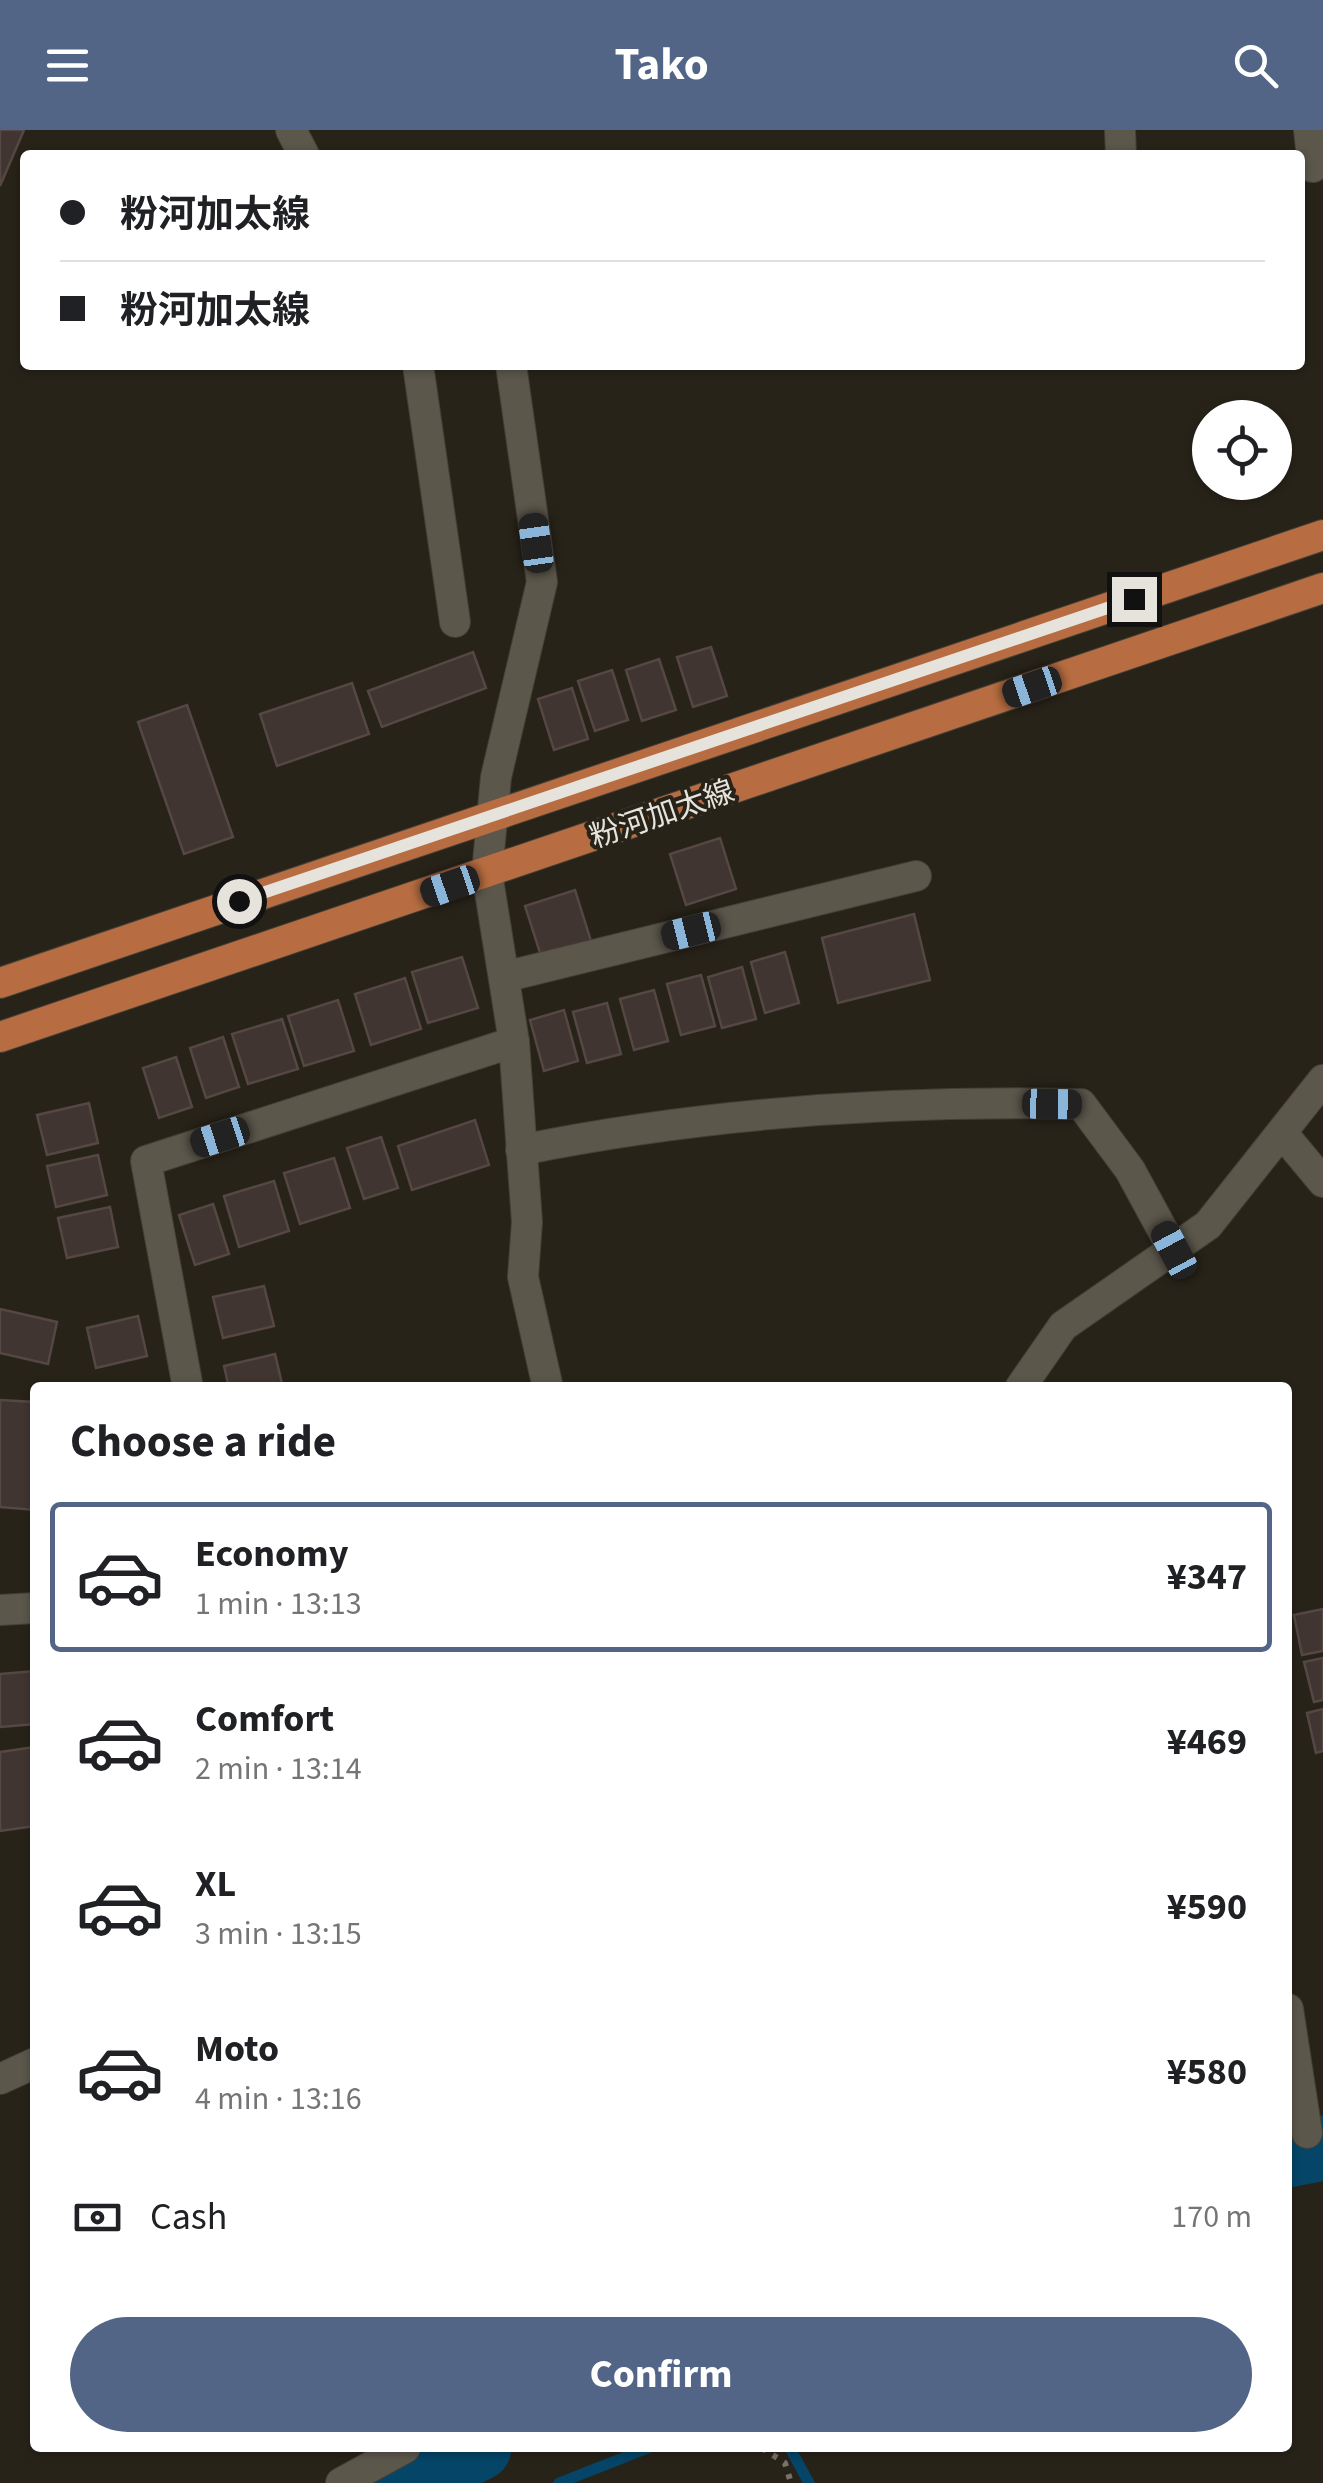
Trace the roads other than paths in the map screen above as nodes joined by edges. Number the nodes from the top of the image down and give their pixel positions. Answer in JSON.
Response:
{"nodes":[{"id":1,"x":1309,"y":130,"type":"edge"},
{"id":2,"x":1313,"y":167,"type":"dead end"},
{"id":3,"x":419,"y":370,"type":"edge"},
{"id":4,"x":512,"y":370,"type":"edge"},
{"id":5,"x":1323,"y":535,"type":"edge"},
{"id":6,"x":1323,"y":588,"type":"edge"},
{"id":7,"x":456,"y":622,"type":"dead end"},
{"id":8,"x":490,"y":815,"type":"junction"},
{"id":9,"x":487,"y":874,"type":"junction"},
{"id":10,"x":916,"y":876,"type":"dead end"},
{"id":11,"x":504,"y":977,"type":"junction"},
{"id":12,"x":0,"y":982,"type":"edge"},
{"id":13,"x":0,"y":1038,"type":"edge"},
{"id":14,"x":514,"y":1042,"type":"junction"},
{"id":15,"x":1323,"y":1080,"type":"edge"},
{"id":16,"x":1282,"y":1134,"type":"junction"},
{"id":17,"x":522,"y":1150,"type":"junction"},
{"id":18,"x":1323,"y":1182,"type":"edge"},
{"id":19,"x":1174,"y":1250,"type":"junction"},
{"id":20,"x":187,"y":1382,"type":"edge"},
{"id":21,"x":547,"y":1382,"type":"edge"},
{"id":22,"x":1024,"y":1382,"type":"edge"},
{"id":23,"x":30,"y":1608,"type":"edge"},
{"id":24,"x":0,"y":1610,"type":"edge"},
{"id":25,"x":1292,"y":2037,"type":"edge"},
{"id":26,"x":30,"y":2064,"type":"edge"},
{"id":27,"x":0,"y":2079,"type":"edge"},
{"id":28,"x":1306,"y":2133,"type":"edge"},
{"id":29,"x":398,"y":2452,"type":"edge"},
{"id":30,"x":340,"y":2483,"type":"edge"}],
"edges":[{"from":1,"to":2,"type":"street"},
{"from":3,"to":7,"type":"street"},
{"from":4,"to":8,"type":"street"},
{"from":5,"to":8,"type":"main road","name":"粉河加太線"},
{"from":6,"to":9,"type":"main road","name":"粉河加太線"},
{"from":8,"to":9,"type":"street"},
{"from":8,"to":12,"type":"main road","name":"粉河加太線"},
{"from":9,"to":11,"type":"street"},
{"from":9,"to":13,"type":"main road","name":"粉河加太線"},
{"from":10,"to":11,"type":"street"},
{"from":11,"to":14,"type":"street"},
{"from":14,"to":17,"type":"street"},
{"from":14,"to":20,"type":"street"},
{"from":15,"to":16,"type":"street"},
{"from":16,"to":18,"type":"street"},
{"from":16,"to":19,"type":"street"},
{"from":17,"to":19,"type":"street"},
{"from":17,"to":21,"type":"street"},
{"from":19,"to":22,"type":"street"},
{"from":23,"to":24,"type":"street"},
{"from":25,"to":28,"type":"street"},
{"from":26,"to":27,"type":"street"},
{"from":29,"to":30,"type":"street"}]}
